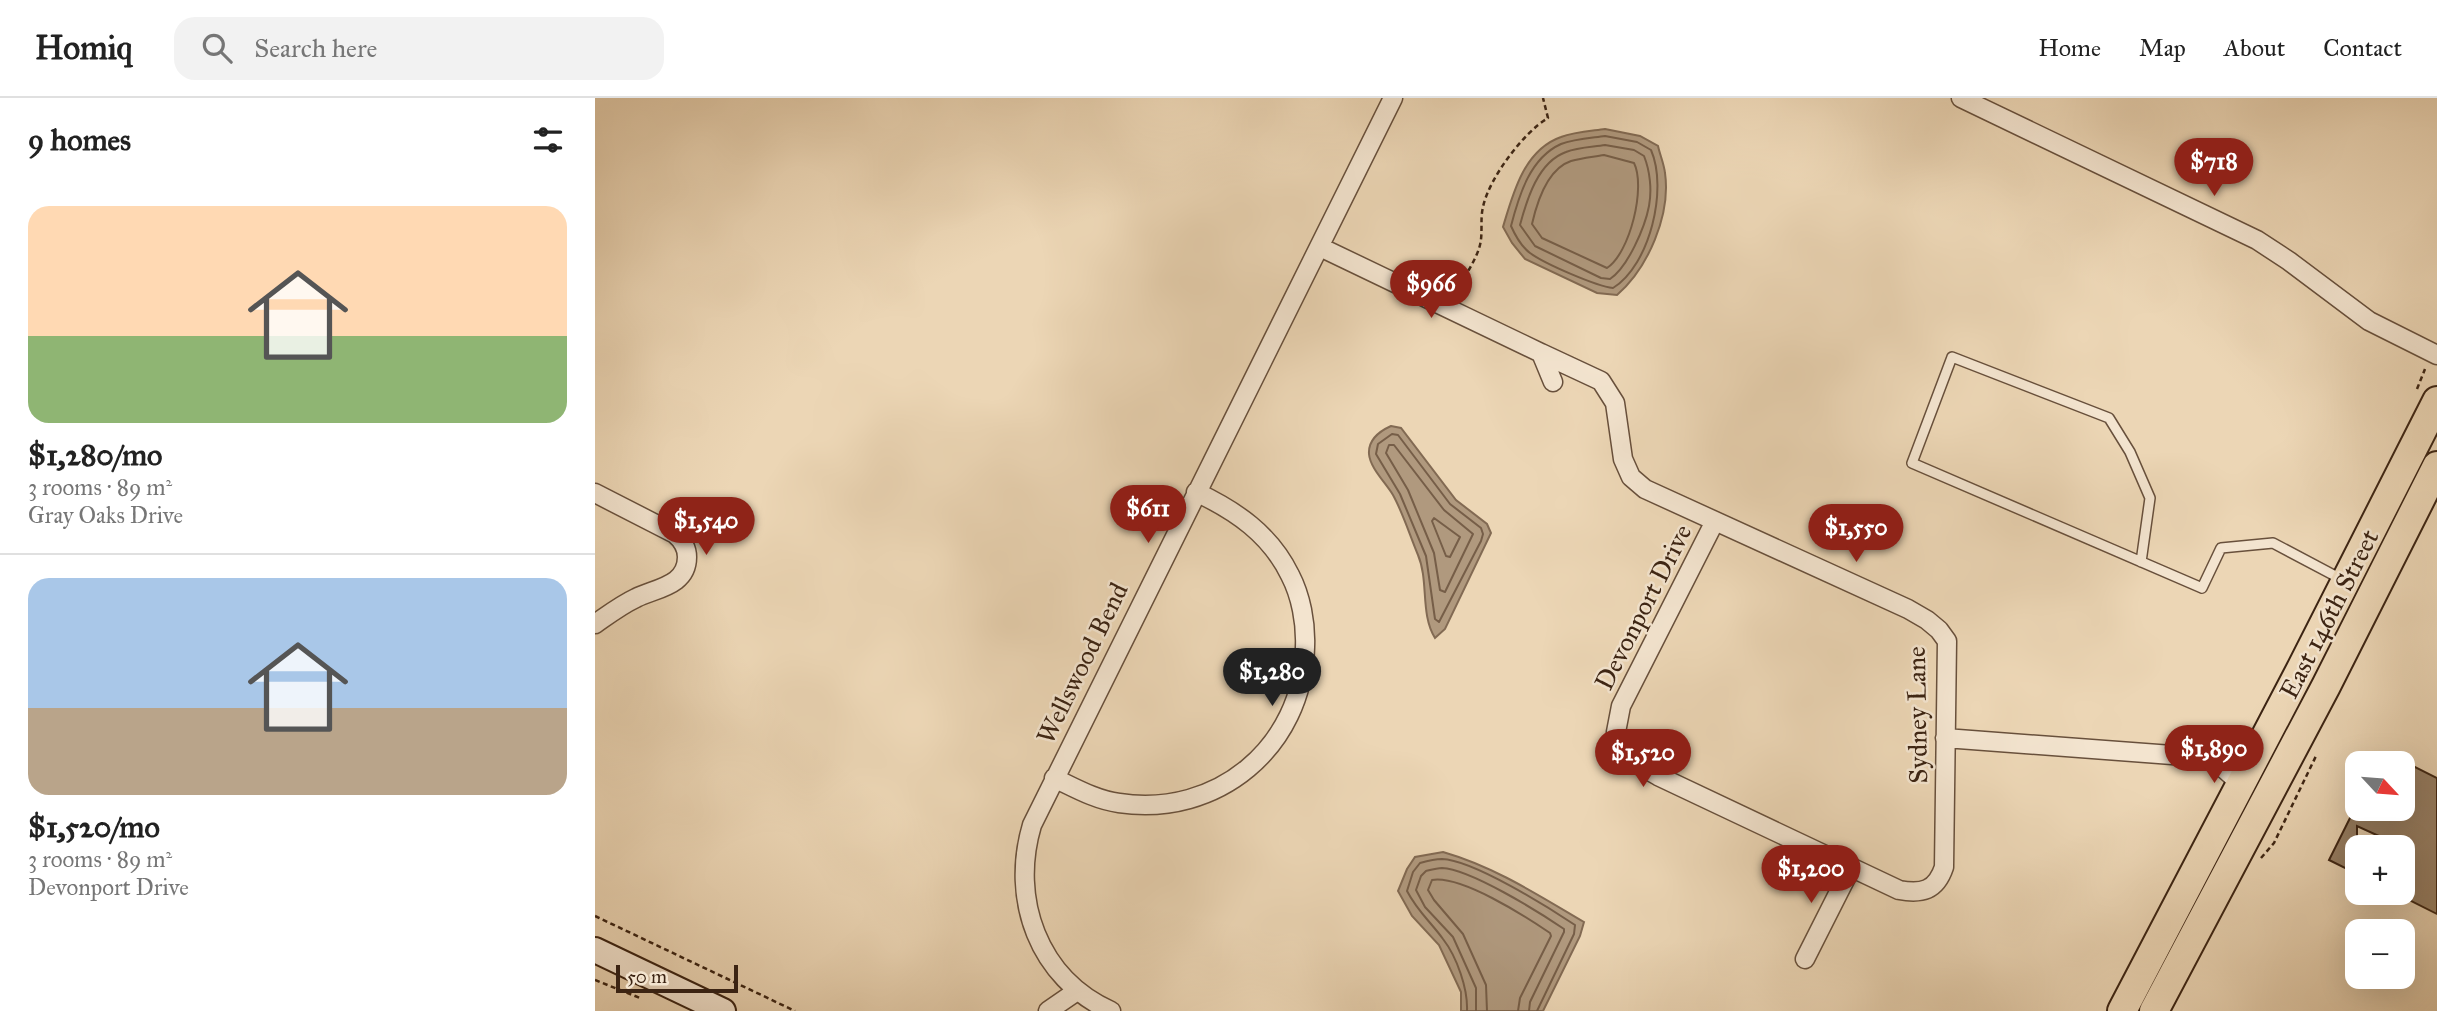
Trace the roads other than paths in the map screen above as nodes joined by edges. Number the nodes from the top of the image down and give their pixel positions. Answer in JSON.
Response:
{"nodes":[{"id":1,"x":1393,"y":98,"type":"edge"},
{"id":2,"x":1961,"y":98,"type":"edge"},
{"id":3,"x":1320,"y":247,"type":"junction"},
{"id":4,"x":1541,"y":352,"type":"junction"},
{"id":5,"x":2437,"y":355,"type":"edge"},
{"id":6,"x":1553,"y":383,"type":"dead end"},
{"id":7,"x":2437,"y":401,"type":"edge"},
{"id":8,"x":2437,"y":466,"type":"edge"},
{"id":9,"x":1196,"y":492,"type":"junction"},
{"id":10,"x":595,"y":493,"type":"edge"},
{"id":11,"x":1715,"y":521,"type":"junction"},
{"id":12,"x":2141,"y":562,"type":"junction"},
{"id":13,"x":2359,"y":588,"type":"junction"},
{"id":14,"x":595,"y":624,"type":"edge"},
{"id":15,"x":1945,"y":738,"type":"junction"},
{"id":16,"x":2264,"y":739,"type":"junction"},
{"id":17,"x":2212,"y":758,"type":"junction"},
{"id":18,"x":1054,"y":778,"type":"junction"},
{"id":19,"x":2241,"y":784,"type":"junction"},
{"id":20,"x":1851,"y":867,"type":"junction"},
{"id":21,"x":1929,"y":888,"type":"joint"},
{"id":22,"x":595,"y":950,"type":"edge"},
{"id":23,"x":1805,"y":960,"type":"dead end"},
{"id":24,"x":1077,"y":991,"type":"junction"},
{"id":25,"x":723,"y":1011,"type":"edge"},
{"id":26,"x":1048,"y":1011,"type":"edge"},
{"id":27,"x":1069,"y":1011,"type":"edge"},
{"id":28,"x":1111,"y":1011,"type":"edge"},
{"id":29,"x":2122,"y":1011,"type":"edge"},
{"id":30,"x":2154,"y":1011,"type":"edge"}],
"edges":[{"from":1,"to":3,"type":"street","name":"Wellswood Bend"},
{"from":2,"to":5,"type":"street"},
{"from":3,"to":4,"type":"street","name":"Sydney Lane"},
{"from":3,"to":9,"type":"street","name":"Wellswood Bend"},
{"from":4,"to":6,"type":"street"},
{"from":4,"to":11,"type":"street","name":"Sydney Lane"},
{"from":7,"to":13,"type":"main road","name":"East 146th Street"},
{"from":8,"to":13,"type":"main road","name":"East 146th Street"},
{"from":9,"to":18,"type":"street","name":"Wellswood Bend"},
{"from":9,"to":18,"type":"street"},
{"from":10,"to":14,"type":"street"},
{"from":11,"to":15,"type":"street","name":"Sydney Lane"},
{"from":11,"to":20,"type":"street","name":"Devonport Drive"},
{"from":12,"to":12,"type":"lane"},
{"from":12,"to":13,"type":"lane"},
{"from":13,"to":16,"type":"main road","name":"East 146th Street"},
{"from":13,"to":30,"type":"main road","name":"East 146th Street"},
{"from":15,"to":17,"type":"street"},
{"from":15,"to":21,"type":"street","name":"Sydney Lane"},
{"from":16,"to":17,"type":"street"},
{"from":16,"to":19,"type":"main road","name":"East 146th Street"},
{"from":17,"to":19,"type":"street"},
{"from":18,"to":24,"type":"street","name":"Wellswood Bend"},
{"from":19,"to":29,"type":"main road","name":"East 146th Street"},
{"from":20,"to":21,"type":"street","name":"Devonport Drive"},
{"from":20,"to":23,"type":"street"},
{"from":22,"to":25,"type":"street"},
{"from":24,"to":26,"type":"street"},
{"from":24,"to":27,"type":"street"},
{"from":24,"to":28,"type":"street","name":"Wellswood Bend"}]}
